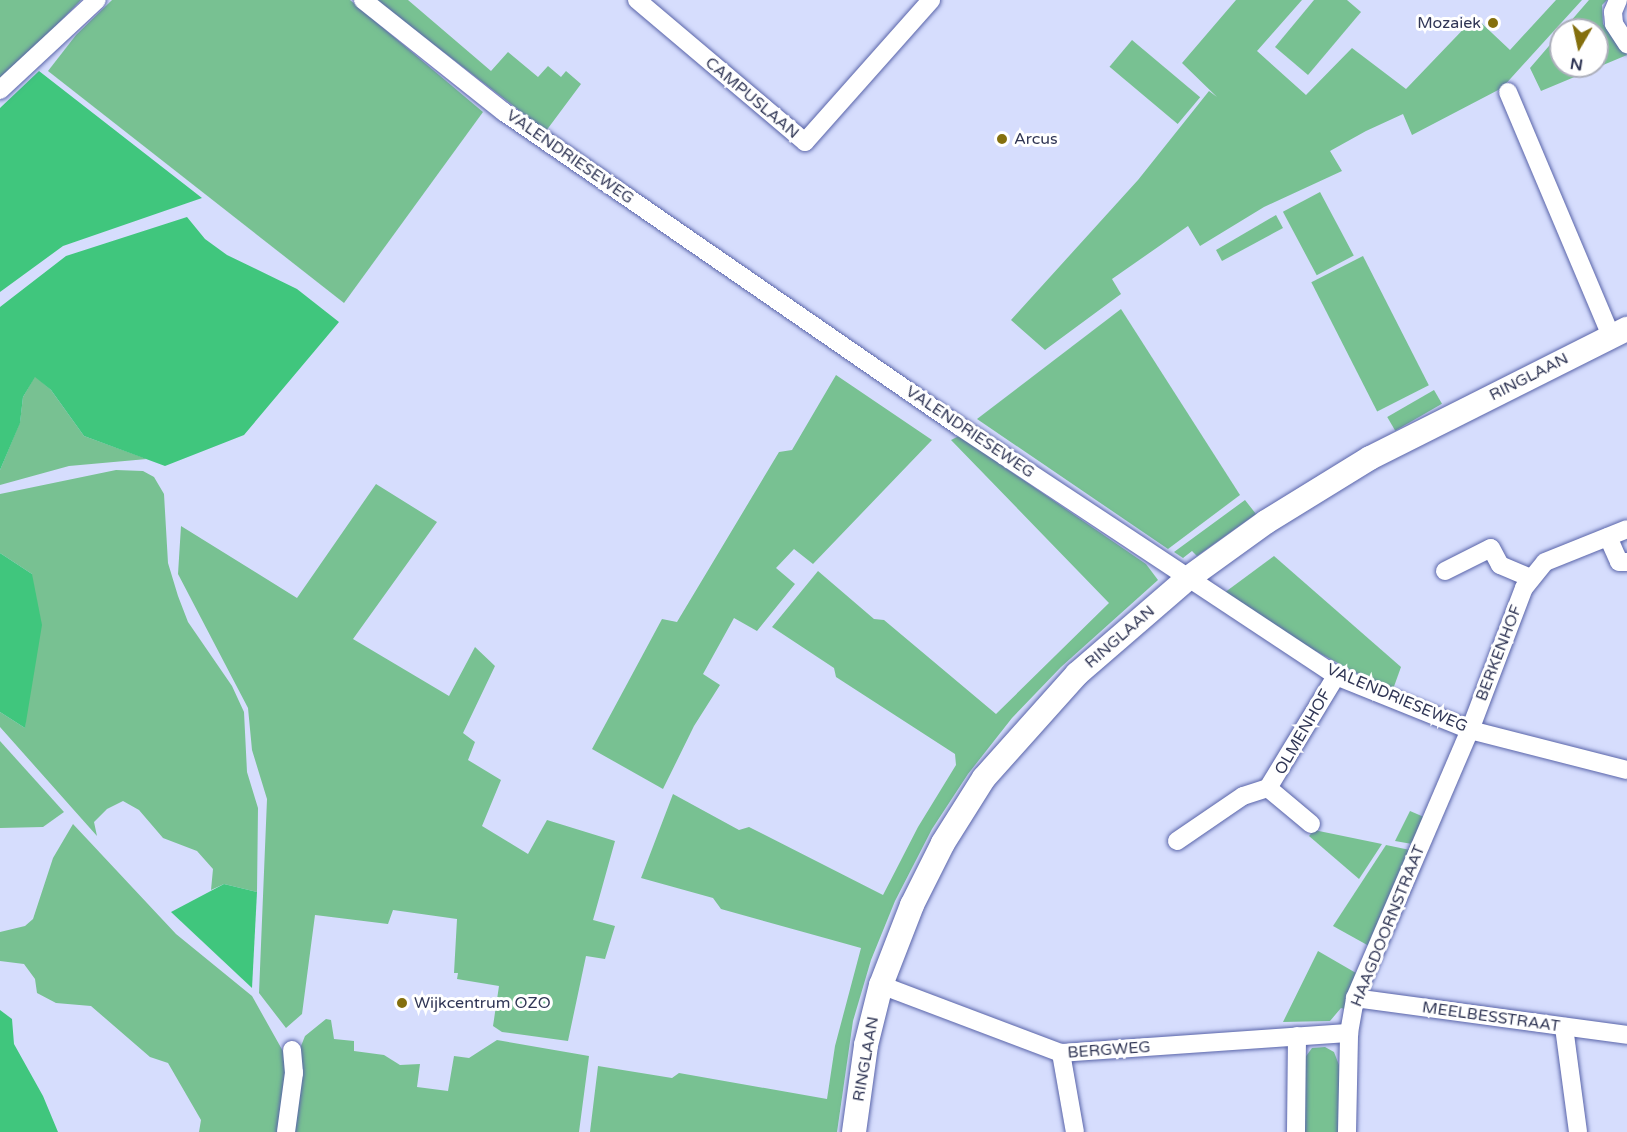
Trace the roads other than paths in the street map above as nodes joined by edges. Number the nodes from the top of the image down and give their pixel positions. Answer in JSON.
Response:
{"nodes":[{"id":1,"x":97,"y":0,"type":"edge"},
{"id":2,"x":363,"y":0,"type":"edge"},
{"id":3,"x":637,"y":0,"type":"edge"},
{"id":4,"x":931,"y":0,"type":"edge"},
{"id":5,"x":1618,"y":0,"type":"edge"},
{"id":6,"x":1627,"y":44,"type":"edge"},
{"id":7,"x":0,"y":90,"type":"edge"},
{"id":8,"x":1508,"y":92,"type":"dead end"},
{"id":9,"x":1619,"y":332,"type":"edge"},
{"id":10,"x":1627,"y":529,"type":"edge"},
{"id":11,"x":1608,"y":537,"type":"junction"},
{"id":12,"x":1627,"y":562,"type":"edge"},
{"id":13,"x":1445,"y":571,"type":"dead end"},
{"id":14,"x":1532,"y":578,"type":"junction"},
{"id":15,"x":1187,"y":579,"type":"junction"},
{"id":16,"x":1336,"y":675,"type":"junction"},
{"id":17,"x":1470,"y":730,"type":"junction"},
{"id":18,"x":1627,"y":770,"type":"edge"},
{"id":19,"x":1268,"y":788,"type":"junction"},
{"id":20,"x":1311,"y":824,"type":"dead end"},
{"id":21,"x":1177,"y":841,"type":"dead end"},
{"id":22,"x":880,"y":985,"type":"junction"},
{"id":23,"x":1355,"y":998,"type":"junction"},
{"id":24,"x":1564,"y":1027,"type":"junction"},
{"id":25,"x":1348,"y":1033,"type":"junction"},
{"id":26,"x":1627,"y":1035,"type":"edge"},
{"id":27,"x":1297,"y":1036,"type":"junction"},
{"id":28,"x":292,"y":1050,"type":"dead end"},
{"id":29,"x":1061,"y":1053,"type":"junction"},
{"id":30,"x":286,"y":1132,"type":"edge"},
{"id":31,"x":854,"y":1132,"type":"edge"},
{"id":32,"x":1076,"y":1132,"type":"edge"},
{"id":33,"x":1296,"y":1132,"type":"edge"},
{"id":34,"x":1347,"y":1132,"type":"edge"},
{"id":35,"x":1578,"y":1132,"type":"edge"}],
"edges":[{"from":1,"to":7,"type":"street"},
{"from":2,"to":15,"type":"street","name":"VALENDRIESEWEG"},
{"from":3,"to":4,"type":"street","name":"CAMPUSLAAN"},
{"from":5,"to":6,"type":"street"},
{"from":8,"to":9,"type":"street","name":"RINGLAAN"},
{"from":9,"to":15,"type":"street","name":"RINGLAAN"},
{"from":10,"to":11,"type":"street","name":"BERKENHOF"},
{"from":11,"to":12,"type":"street"},
{"from":11,"to":14,"type":"street","name":"BERKENHOF"},
{"from":13,"to":14,"type":"street"},
{"from":14,"to":17,"type":"street","name":"BERKENHOF"},
{"from":15,"to":16,"type":"street","name":"VALENDRIESEWEG"},
{"from":15,"to":22,"type":"street","name":"RINGLAAN"},
{"from":16,"to":17,"type":"street","name":"VALENDRIESEWEG"},
{"from":16,"to":19,"type":"street","name":"OLMENHOF"},
{"from":17,"to":18,"type":"street","name":"VALENDRIESEWEG"},
{"from":17,"to":23,"type":"street","name":"HAAGDOORNSTRAAT"},
{"from":19,"to":20,"type":"street","name":"OLMENHOF"},
{"from":19,"to":21,"type":"street","name":"OLMENHOF"},
{"from":22,"to":29,"type":"street","name":"BERGWEG"},
{"from":22,"to":31,"type":"street","name":"RINGLAAN"},
{"from":23,"to":24,"type":"street","name":"MEELBESSTRAAT"},
{"from":23,"to":25,"type":"street","name":"HAAGDOORNSTRAAT"},
{"from":24,"to":26,"type":"street","name":"MEELBESSTRAAT"},
{"from":24,"to":35,"type":"street"},
{"from":25,"to":27,"type":"street","name":"BERGWEG"},
{"from":25,"to":34,"type":"street","name":"HAAGDOORNSTRAAT"},
{"from":27,"to":29,"type":"street","name":"BERGWEG"},
{"from":27,"to":33,"type":"street"},
{"from":28,"to":30,"type":"street"},
{"from":29,"to":32,"type":"street"}]}
